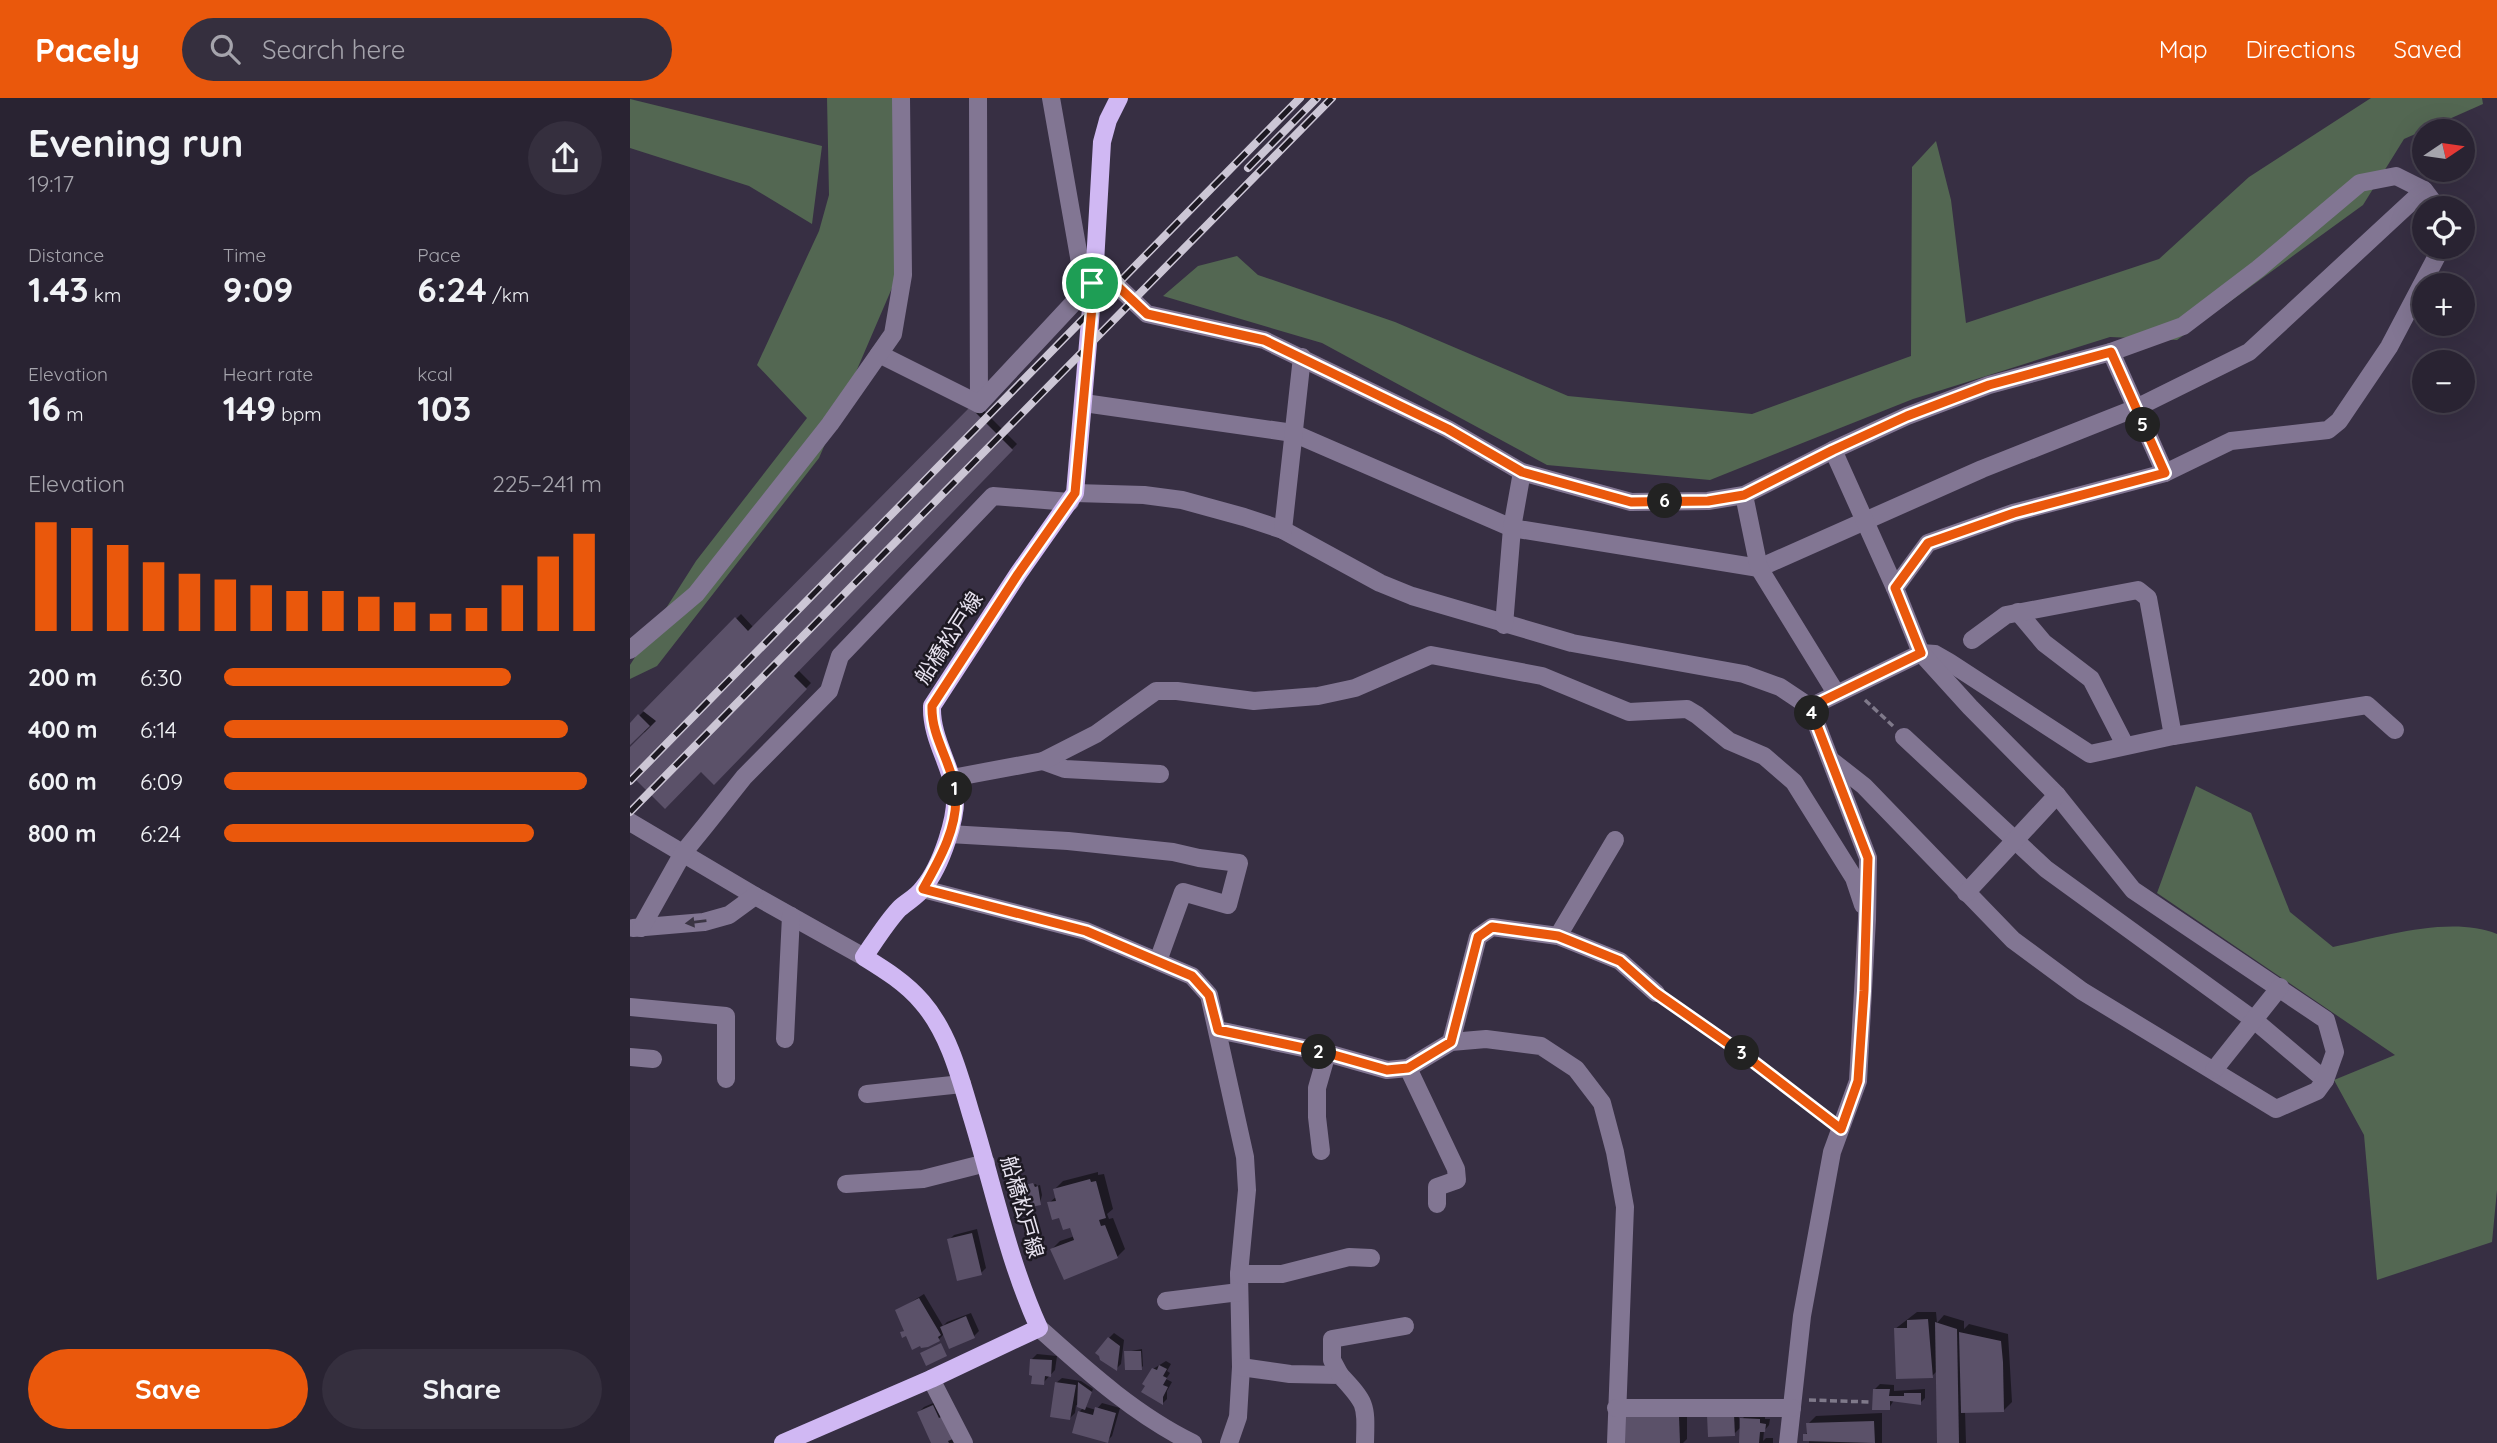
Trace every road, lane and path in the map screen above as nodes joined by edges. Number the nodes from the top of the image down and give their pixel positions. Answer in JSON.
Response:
{"nodes":[{"id":1,"x":901,"y":98,"type":"edge"},
{"id":2,"x":978,"y":98,"type":"edge"},
{"id":3,"x":1051,"y":98,"type":"edge"},
{"id":4,"x":1119,"y":98,"type":"edge"},
{"id":5,"x":2424,"y":190,"type":"junction"},
{"id":6,"x":2428,"y":196,"type":"edge"},
{"id":7,"x":2435,"y":259,"type":"edge"},
{"id":8,"x":1096,"y":263,"type":"junction"},
{"id":9,"x":1088,"y":287,"type":"junction"},
{"id":10,"x":2111,"y":352,"type":"junction"},
{"id":11,"x":879,"y":354,"type":"junction"},
{"id":12,"x":1302,"y":357,"type":"junction"},
{"id":13,"x":1084,"y":403,"type":"junction"},
{"id":14,"x":979,"y":404,"type":"junction"},
{"id":15,"x":2136,"y":408,"type":"junction"},
{"id":16,"x":1293,"y":433,"type":"junction"},
{"id":17,"x":1833,"y":450,"type":"junction"},
{"id":18,"x":1522,"y":472,"type":"junction"},
{"id":19,"x":2165,"y":473,"type":"junction"},
{"id":20,"x":1744,"y":495,"type":"junction"},
{"id":21,"x":1073,"y":497,"type":"junction"},
{"id":22,"x":1865,"y":521,"type":"junction"},
{"id":23,"x":1512,"y":528,"type":"junction"},
{"id":24,"x":1283,"y":530,"type":"junction"},
{"id":25,"x":1759,"y":568,"type":"junction"},
{"id":26,"x":1895,"y":588,"type":"junction"},
{"id":27,"x":2018,"y":612,"type":"junction"},
{"id":28,"x":1504,"y":625,"type":"junction"},
{"id":29,"x":1972,"y":640,"type":"dead end"},
{"id":30,"x":630,"y":650,"type":"edge"},
{"id":31,"x":1921,"y":653,"type":"junction"},
{"id":32,"x":1844,"y":690,"type":"junction"},
{"id":33,"x":1810,"y":707,"type":"junction"},
{"id":34,"x":2395,"y":730,"type":"dead end"},
{"id":35,"x":2173,"y":736,"type":"junction"},
{"id":36,"x":1904,"y":737,"type":"joint"},
{"id":37,"x":2125,"y":745,"type":"junction"},
{"id":38,"x":1042,"y":761,"type":"junction"},
{"id":39,"x":1832,"y":761,"type":"junction"},
{"id":40,"x":1160,"y":774,"type":"dead end"},
{"id":41,"x":952,"y":778,"type":"junction"},
{"id":42,"x":2057,"y":794,"type":"junction"},
{"id":43,"x":630,"y":822,"type":"edge"},
{"id":44,"x":949,"y":834,"type":"junction"},
{"id":45,"x":1615,"y":840,"type":"dead end"},
{"id":46,"x":2015,"y":840,"type":"junction"},
{"id":47,"x":683,"y":853,"type":"junction"},
{"id":48,"x":923,"y":889,"type":"junction"},
{"id":49,"x":1966,"y":892,"type":"junction"},
{"id":50,"x":755,"y":896,"type":"junction"},
{"id":51,"x":791,"y":916,"type":"junction"},
{"id":52,"x":1867,"y":919,"type":"junction"},
{"id":53,"x":635,"y":928,"type":"edge"},
{"id":54,"x":1558,"y":936,"type":"junction"},
{"id":55,"x":864,"y":957,"type":"junction"},
{"id":56,"x":1158,"y":961,"type":"junction"},
{"id":57,"x":2280,"y":987,"type":"junction"},
{"id":58,"x":1656,"y":993,"type":"joint"},
{"id":59,"x":630,"y":1007,"type":"edge"},
{"id":60,"x":2254,"y":1020,"type":"junction"},
{"id":61,"x":1218,"y":1030,"type":"junction"},
{"id":62,"x":785,"y":1039,"type":"dead end"},
{"id":63,"x":1451,"y":1042,"type":"junction"},
{"id":64,"x":1327,"y":1053,"type":"junction"},
{"id":65,"x":630,"y":1056,"type":"edge"},
{"id":66,"x":653,"y":1059,"type":"dead end"},
{"id":67,"x":1408,"y":1068,"type":"junction"},
{"id":68,"x":2214,"y":1070,"type":"junction"},
{"id":69,"x":726,"y":1079,"type":"dead end"},
{"id":70,"x":2325,"y":1080,"type":"junction"},
{"id":71,"x":962,"y":1084,"type":"junction"},
{"id":72,"x":867,"y":1094,"type":"dead end"},
{"id":73,"x":1841,"y":1129,"type":"junction"},
{"id":74,"x":1321,"y":1151,"type":"dead end"},
{"id":75,"x":986,"y":1163,"type":"junction"},
{"id":76,"x":846,"y":1184,"type":"dead end"},
{"id":77,"x":1437,"y":1204,"type":"dead end"},
{"id":78,"x":1371,"y":1258,"type":"dead end"},
{"id":79,"x":1239,"y":1283,"type":"junction"},
{"id":80,"x":1166,"y":1301,"type":"dead end"},
{"id":81,"x":1405,"y":1326,"type":"dead end"},
{"id":82,"x":1038,"y":1328,"type":"junction"},
{"id":83,"x":1241,"y":1367,"type":"junction"},
{"id":84,"x":1340,"y":1375,"type":"junction"},
{"id":85,"x":931,"y":1379,"type":"junction"},
{"id":86,"x":1870,"y":1402,"type":"dead end"},
{"id":87,"x":1792,"y":1403,"type":"junction"},
{"id":88,"x":1616,"y":1408,"type":"junction"},
{"id":89,"x":1166,"y":1437,"type":"edge"},
{"id":90,"x":783,"y":1443,"type":"edge"},
{"id":91,"x":964,"y":1443,"type":"edge"},
{"id":92,"x":1193,"y":1443,"type":"edge"},
{"id":93,"x":1229,"y":1443,"type":"edge"},
{"id":94,"x":1364,"y":1443,"type":"edge"},
{"id":95,"x":1616,"y":1443,"type":"edge"},
{"id":96,"x":1788,"y":1443,"type":"edge"}],
"edges":[{"from":1,"to":11,"type":"street"},
{"from":2,"to":14,"type":"street"},
{"from":3,"to":9,"type":"street"},
{"from":4,"to":8,"type":"main road"},
{"from":5,"to":6,"type":"street"},
{"from":5,"to":10,"type":"street"},
{"from":5,"to":15,"type":"street"},
{"from":7,"to":19,"type":"street"},
{"from":8,"to":9,"type":"main road"},
{"from":8,"to":12,"type":"street"},
{"from":9,"to":13,"type":"main road"},
{"from":9,"to":14,"type":"street"},
{"from":10,"to":15,"type":"street"},
{"from":10,"to":17,"type":"street"},
{"from":11,"to":14,"type":"street"},
{"from":11,"to":30,"type":"street"},
{"from":12,"to":16,"type":"street"},
{"from":12,"to":18,"type":"street"},
{"from":13,"to":16,"type":"street"},
{"from":13,"to":21,"type":"main road"},
{"from":15,"to":19,"type":"street"},
{"from":15,"to":22,"type":"street"},
{"from":16,"to":23,"type":"street"},
{"from":16,"to":24,"type":"street"},
{"from":17,"to":20,"type":"street"},
{"from":17,"to":22,"type":"street"},
{"from":18,"to":20,"type":"street"},
{"from":18,"to":23,"type":"street"},
{"from":19,"to":26,"type":"street"},
{"from":20,"to":25,"type":"street"},
{"from":21,"to":24,"type":"street"},
{"from":21,"to":41,"type":"main road","name":"船橋松戸線"},
{"from":21,"to":47,"type":"street"},
{"from":22,"to":25,"type":"street"},
{"from":22,"to":26,"type":"street"},
{"from":23,"to":25,"type":"street"},
{"from":23,"to":28,"type":"street"},
{"from":24,"to":28,"type":"street"},
{"from":25,"to":32,"type":"street"},
{"from":26,"to":31,"type":"street"},
{"from":27,"to":29,"type":"street"},
{"from":27,"to":35,"type":"street"},
{"from":27,"to":37,"type":"street"},
{"from":28,"to":33,"type":"street"},
{"from":31,"to":32,"type":"street"},
{"from":31,"to":37,"type":"street"},
{"from":31,"to":42,"type":"street"},
{"from":32,"to":33,"type":"street"},
{"from":32,"to":36,"type":"path"},
{"from":33,"to":39,"type":"street"},
{"from":34,"to":35,"type":"street"},
{"from":35,"to":37,"type":"street"},
{"from":36,"to":46,"type":"street"},
{"from":38,"to":40,"type":"street"},
{"from":38,"to":41,"type":"street"},
{"from":38,"to":52,"type":"street"},
{"from":39,"to":49,"type":"street"},
{"from":39,"to":52,"type":"street"},
{"from":41,"to":44,"type":"main road","name":"船橋松戸線"},
{"from":42,"to":46,"type":"street"},
{"from":42,"to":57,"type":"street"},
{"from":43,"to":47,"type":"street"},
{"from":44,"to":48,"type":"main road","name":"船橋松戸線"},
{"from":44,"to":56,"type":"street"},
{"from":45,"to":54,"type":"street"},
{"from":46,"to":49,"type":"street"},
{"from":46,"to":60,"type":"street"},
{"from":47,"to":50,"type":"street"},
{"from":47,"to":53,"type":"street"},
{"from":48,"to":55,"type":"main road","name":"船橋松戸線"},
{"from":48,"to":56,"type":"street"},
{"from":49,"to":68,"type":"street"},
{"from":50,"to":51,"type":"street"},
{"from":50,"to":53,"type":"street","one_way":true},
{"from":51,"to":55,"type":"street"},
{"from":51,"to":62,"type":"street"},
{"from":52,"to":73,"type":"street"},
{"from":54,"to":58,"type":"street"},
{"from":54,"to":63,"type":"street"},
{"from":55,"to":71,"type":"main road","name":"船橋松戸線"},
{"from":56,"to":61,"type":"street"},
{"from":57,"to":60,"type":"street"},
{"from":57,"to":70,"type":"street"},
{"from":58,"to":73,"type":"path"},
{"from":59,"to":69,"type":"street"},
{"from":60,"to":68,"type":"street"},
{"from":60,"to":70,"type":"street"},
{"from":61,"to":64,"type":"street"},
{"from":61,"to":79,"type":"street"},
{"from":63,"to":67,"type":"street"},
{"from":63,"to":88,"type":"street"},
{"from":64,"to":67,"type":"street"},
{"from":64,"to":74,"type":"street"},
{"from":65,"to":66,"type":"street"},
{"from":67,"to":77,"type":"street"},
{"from":68,"to":70,"type":"street"},
{"from":71,"to":72,"type":"street"},
{"from":71,"to":75,"type":"main road","name":"船橋松戸線"},
{"from":73,"to":87,"type":"street"},
{"from":75,"to":76,"type":"street"},
{"from":75,"to":82,"type":"main road","name":"船橋松戸線"},
{"from":78,"to":79,"type":"street"},
{"from":79,"to":80,"type":"street"},
{"from":79,"to":83,"type":"street"},
{"from":81,"to":84,"type":"street"},
{"from":82,"to":85,"type":"main road"},
{"from":82,"to":89,"type":"street"},
{"from":83,"to":84,"type":"street"},
{"from":83,"to":93,"type":"street"},
{"from":84,"to":94,"type":"street"},
{"from":85,"to":90,"type":"main road"},
{"from":85,"to":91,"type":"street"},
{"from":86,"to":87,"type":"path"},
{"from":87,"to":88,"type":"street"},
{"from":87,"to":96,"type":"street"},
{"from":88,"to":95,"type":"street"},
{"from":89,"to":92,"type":"street"}]}
